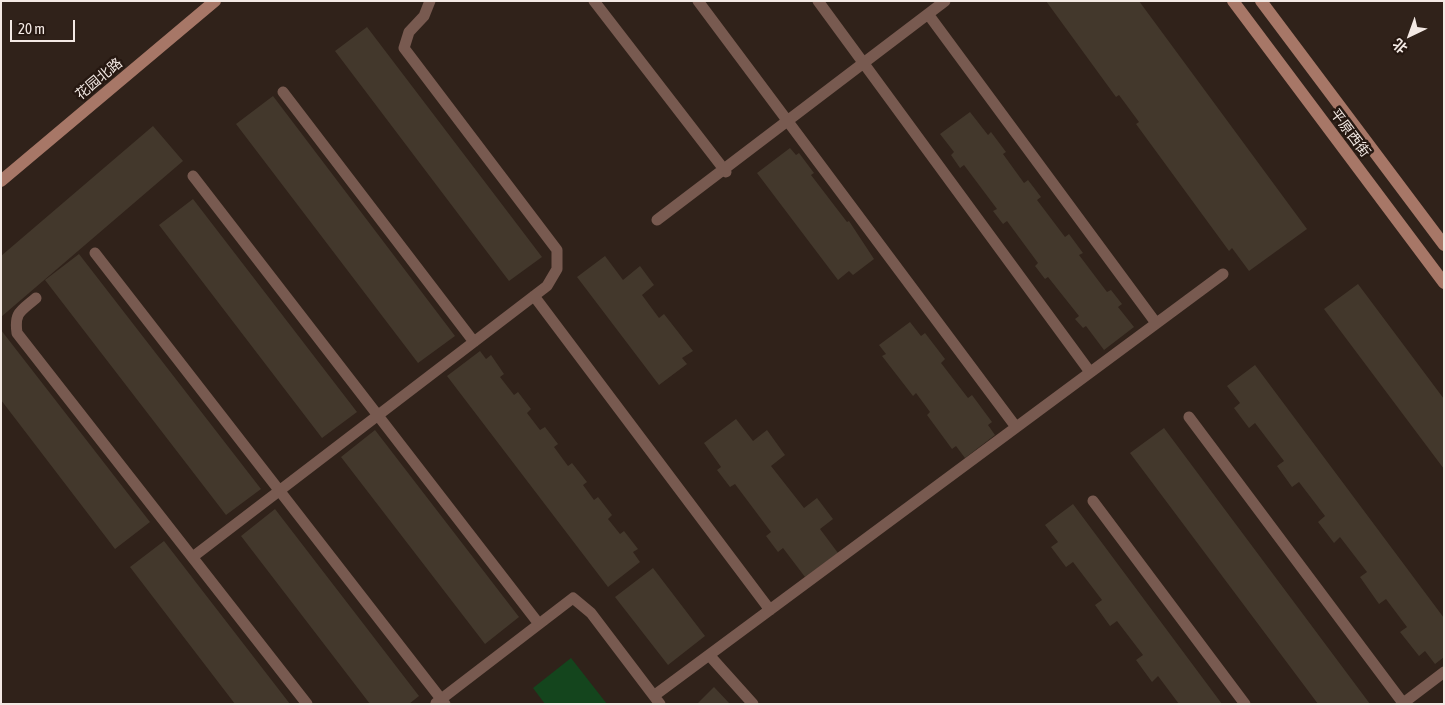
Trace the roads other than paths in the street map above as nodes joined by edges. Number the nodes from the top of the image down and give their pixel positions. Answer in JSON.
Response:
{"nodes":[{"id":1,"x":215,"y":1,"type":"edge"},
{"id":2,"x":430,"y":1,"type":"edge"},
{"id":3,"x":594,"y":1,"type":"edge"},
{"id":4,"x":698,"y":1,"type":"edge"},
{"id":5,"x":818,"y":1,"type":"edge"},
{"id":6,"x":945,"y":1,"type":"edge"},
{"id":7,"x":1233,"y":1,"type":"edge"},
{"id":8,"x":1261,"y":1,"type":"edge"},
{"id":9,"x":928,"y":14,"type":"junction"},
{"id":10,"x":863,"y":63,"type":"junction"},
{"id":11,"x":283,"y":92,"type":"dead end"},
{"id":12,"x":788,"y":121,"type":"junction"},
{"id":13,"x":725,"y":171,"type":"junction"},
{"id":14,"x":193,"y":176,"type":"dead end"},
{"id":15,"x":1,"y":181,"type":"edge"},
{"id":16,"x":657,"y":220,"type":"dead end"},
{"id":17,"x":1444,"y":245,"type":"edge"},
{"id":18,"x":95,"y":253,"type":"dead end"},
{"id":19,"x":1223,"y":274,"type":"dead end"},
{"id":20,"x":1444,"y":283,"type":"edge"},
{"id":21,"x":534,"y":296,"type":"junction"},
{"id":22,"x":36,"y":298,"type":"dead end"},
{"id":23,"x":1156,"y":323,"type":"junction"},
{"id":24,"x":474,"y":342,"type":"junction"},
{"id":25,"x":1090,"y":372,"type":"junction"},
{"id":26,"x":378,"y":415,"type":"junction"},
{"id":27,"x":1189,"y":417,"type":"dead end"},
{"id":28,"x":1016,"y":427,"type":"junction"},
{"id":29,"x":279,"y":490,"type":"junction"},
{"id":30,"x":1093,"y":500,"type":"dead end"},
{"id":31,"x":194,"y":556,"type":"junction"},
{"id":32,"x":770,"y":610,"type":"junction"},
{"id":33,"x":539,"y":624,"type":"junction"},
{"id":34,"x":709,"y":655,"type":"junction"},
{"id":35,"x":1444,"y":672,"type":"edge"},
{"id":36,"x":658,"y":700,"type":"edge"},
{"id":37,"x":440,"y":702,"type":"edge"},
{"id":38,"x":1402,"y":703,"type":"edge"},
{"id":39,"x":307,"y":704,"type":"edge"},
{"id":40,"x":753,"y":704,"type":"edge"},
{"id":41,"x":1245,"y":704,"type":"edge"}],
"edges":[{"from":1,"to":15,"type":"main road","name":"花园北路"},
{"from":2,"to":21,"type":"lane"},
{"from":3,"to":13,"type":"lane"},
{"from":4,"to":12,"type":"lane"},
{"from":5,"to":10,"type":"lane"},
{"from":6,"to":9,"type":"lane"},
{"from":7,"to":20,"type":"main road","name":"平原西街"},
{"from":8,"to":17,"type":"main road","name":"平原西街"},
{"from":9,"to":10,"type":"lane"},
{"from":9,"to":23,"type":"lane"},
{"from":10,"to":12,"type":"lane"},
{"from":10,"to":25,"type":"lane"},
{"from":11,"to":24,"type":"lane"},
{"from":12,"to":13,"type":"lane"},
{"from":12,"to":28,"type":"lane"},
{"from":13,"to":16,"type":"lane"},
{"from":14,"to":26,"type":"lane"},
{"from":18,"to":29,"type":"lane"},
{"from":19,"to":23,"type":"lane"},
{"from":21,"to":24,"type":"lane"},
{"from":21,"to":32,"type":"lane"},
{"from":22,"to":31,"type":"lane"},
{"from":23,"to":25,"type":"lane"},
{"from":24,"to":26,"type":"lane"},
{"from":25,"to":28,"type":"lane"},
{"from":26,"to":29,"type":"lane"},
{"from":26,"to":33,"type":"lane"},
{"from":27,"to":38,"type":"lane"},
{"from":28,"to":32,"type":"lane"},
{"from":29,"to":31,"type":"lane"},
{"from":29,"to":37,"type":"lane"},
{"from":30,"to":41,"type":"lane"},
{"from":31,"to":39,"type":"lane"},
{"from":32,"to":34,"type":"lane"},
{"from":33,"to":36,"type":"lane"},
{"from":33,"to":37,"type":"lane"},
{"from":34,"to":36,"type":"lane"},
{"from":34,"to":40,"type":"lane"},
{"from":35,"to":38,"type":"lane"}]}
